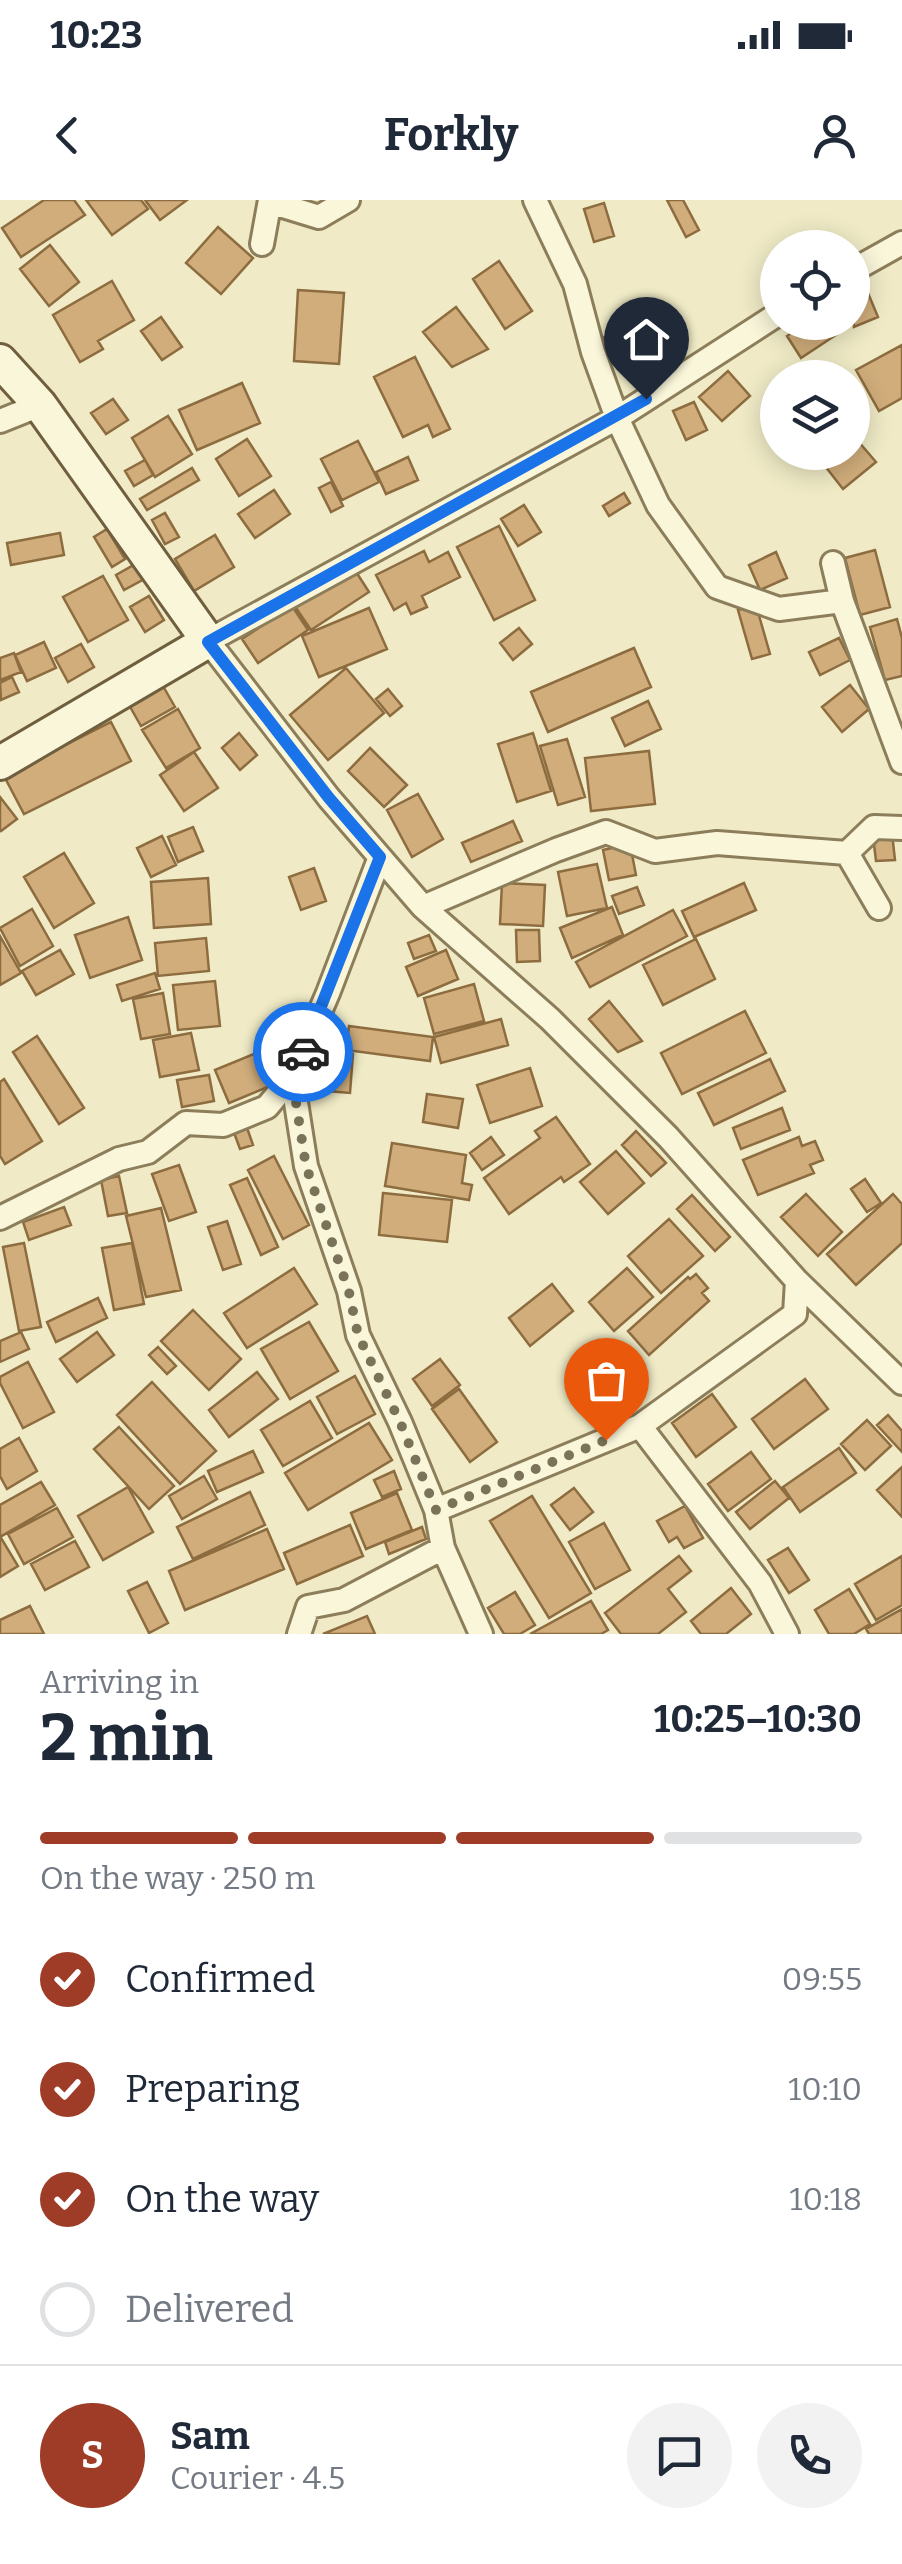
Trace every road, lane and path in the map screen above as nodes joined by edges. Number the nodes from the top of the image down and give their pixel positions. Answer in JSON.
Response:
{"nodes":[{"id":1,"x":348,"y":200,"type":"edge"},
{"id":2,"x":535,"y":200,"type":"edge"},
{"id":3,"x":270,"y":201,"type":"edge"},
{"id":4,"x":902,"y":243,"type":"edge"},
{"id":5,"x":262,"y":244,"type":"dead end"},
{"id":6,"x":870,"y":261,"type":"edge"},
{"id":7,"x":760,"y":326,"type":"edge"},
{"id":8,"x":0,"y":361,"type":"edge"},
{"id":9,"x":40,"y":404,"type":"junction"},
{"id":10,"x":617,"y":418,"type":"junction"},
{"id":11,"x":0,"y":421,"type":"edge"},
{"id":12,"x":832,"y":563,"type":"dead end"},
{"id":13,"x":842,"y":601,"type":"junction"},
{"id":14,"x":208,"y":642,"type":"junction"},
{"id":15,"x":902,"y":762,"type":"edge"},
{"id":16,"x":0,"y":763,"type":"edge"},
{"id":17,"x":902,"y":828,"type":"edge"},
{"id":18,"x":847,"y":853,"type":"junction"},
{"id":19,"x":380,"y":857,"type":"junction"},
{"id":20,"x":423,"y":907,"type":"junction"},
{"id":21,"x":880,"y":908,"type":"dead end"},
{"id":22,"x":292,"y":1077,"type":"junction"},
{"id":23,"x":267,"y":1107,"type":"junction"},
{"id":24,"x":300,"y":1121,"type":"junction"},
{"id":25,"x":0,"y":1218,"type":"edge"},
{"id":26,"x":797,"y":1281,"type":"junction"},
{"id":27,"x":902,"y":1383,"type":"edge"},
{"id":28,"x":640,"y":1426,"type":"junction"},
{"id":29,"x":436,"y":1510,"type":"junction"},
{"id":30,"x":443,"y":1548,"type":"junction"},
{"id":31,"x":299,"y":1634,"type":"edge"},
{"id":32,"x":481,"y":1634,"type":"edge"},
{"id":33,"x":787,"y":1634,"type":"edge"}],
"edges":[{"from":1,"to":3,"type":"street"},
{"from":2,"to":10,"type":"street"},
{"from":3,"to":5,"type":"street"},
{"from":4,"to":6,"type":"street"},
{"from":7,"to":10,"type":"street"},
{"from":8,"to":9,"type":"street"},
{"from":9,"to":11,"type":"street"},
{"from":9,"to":14,"type":"street"},
{"from":10,"to":13,"type":"street"},
{"from":10,"to":14,"type":"street"},
{"from":12,"to":13,"type":"street"},
{"from":13,"to":15,"type":"street"},
{"from":14,"to":16,"type":"street"},
{"from":14,"to":19,"type":"street"},
{"from":17,"to":18,"type":"street"},
{"from":18,"to":20,"type":"street"},
{"from":18,"to":21,"type":"street"},
{"from":19,"to":20,"type":"street"},
{"from":19,"to":22,"type":"street"},
{"from":20,"to":26,"type":"street"},
{"from":22,"to":23,"type":"street"},
{"from":22,"to":24,"type":"street"},
{"from":23,"to":24,"type":"street"},
{"from":23,"to":25,"type":"street"},
{"from":24,"to":29,"type":"street"},
{"from":26,"to":27,"type":"street"},
{"from":26,"to":28,"type":"street"},
{"from":28,"to":29,"type":"street"},
{"from":28,"to":33,"type":"street"},
{"from":29,"to":30,"type":"street"},
{"from":30,"to":31,"type":"street"},
{"from":30,"to":32,"type":"street"}]}
